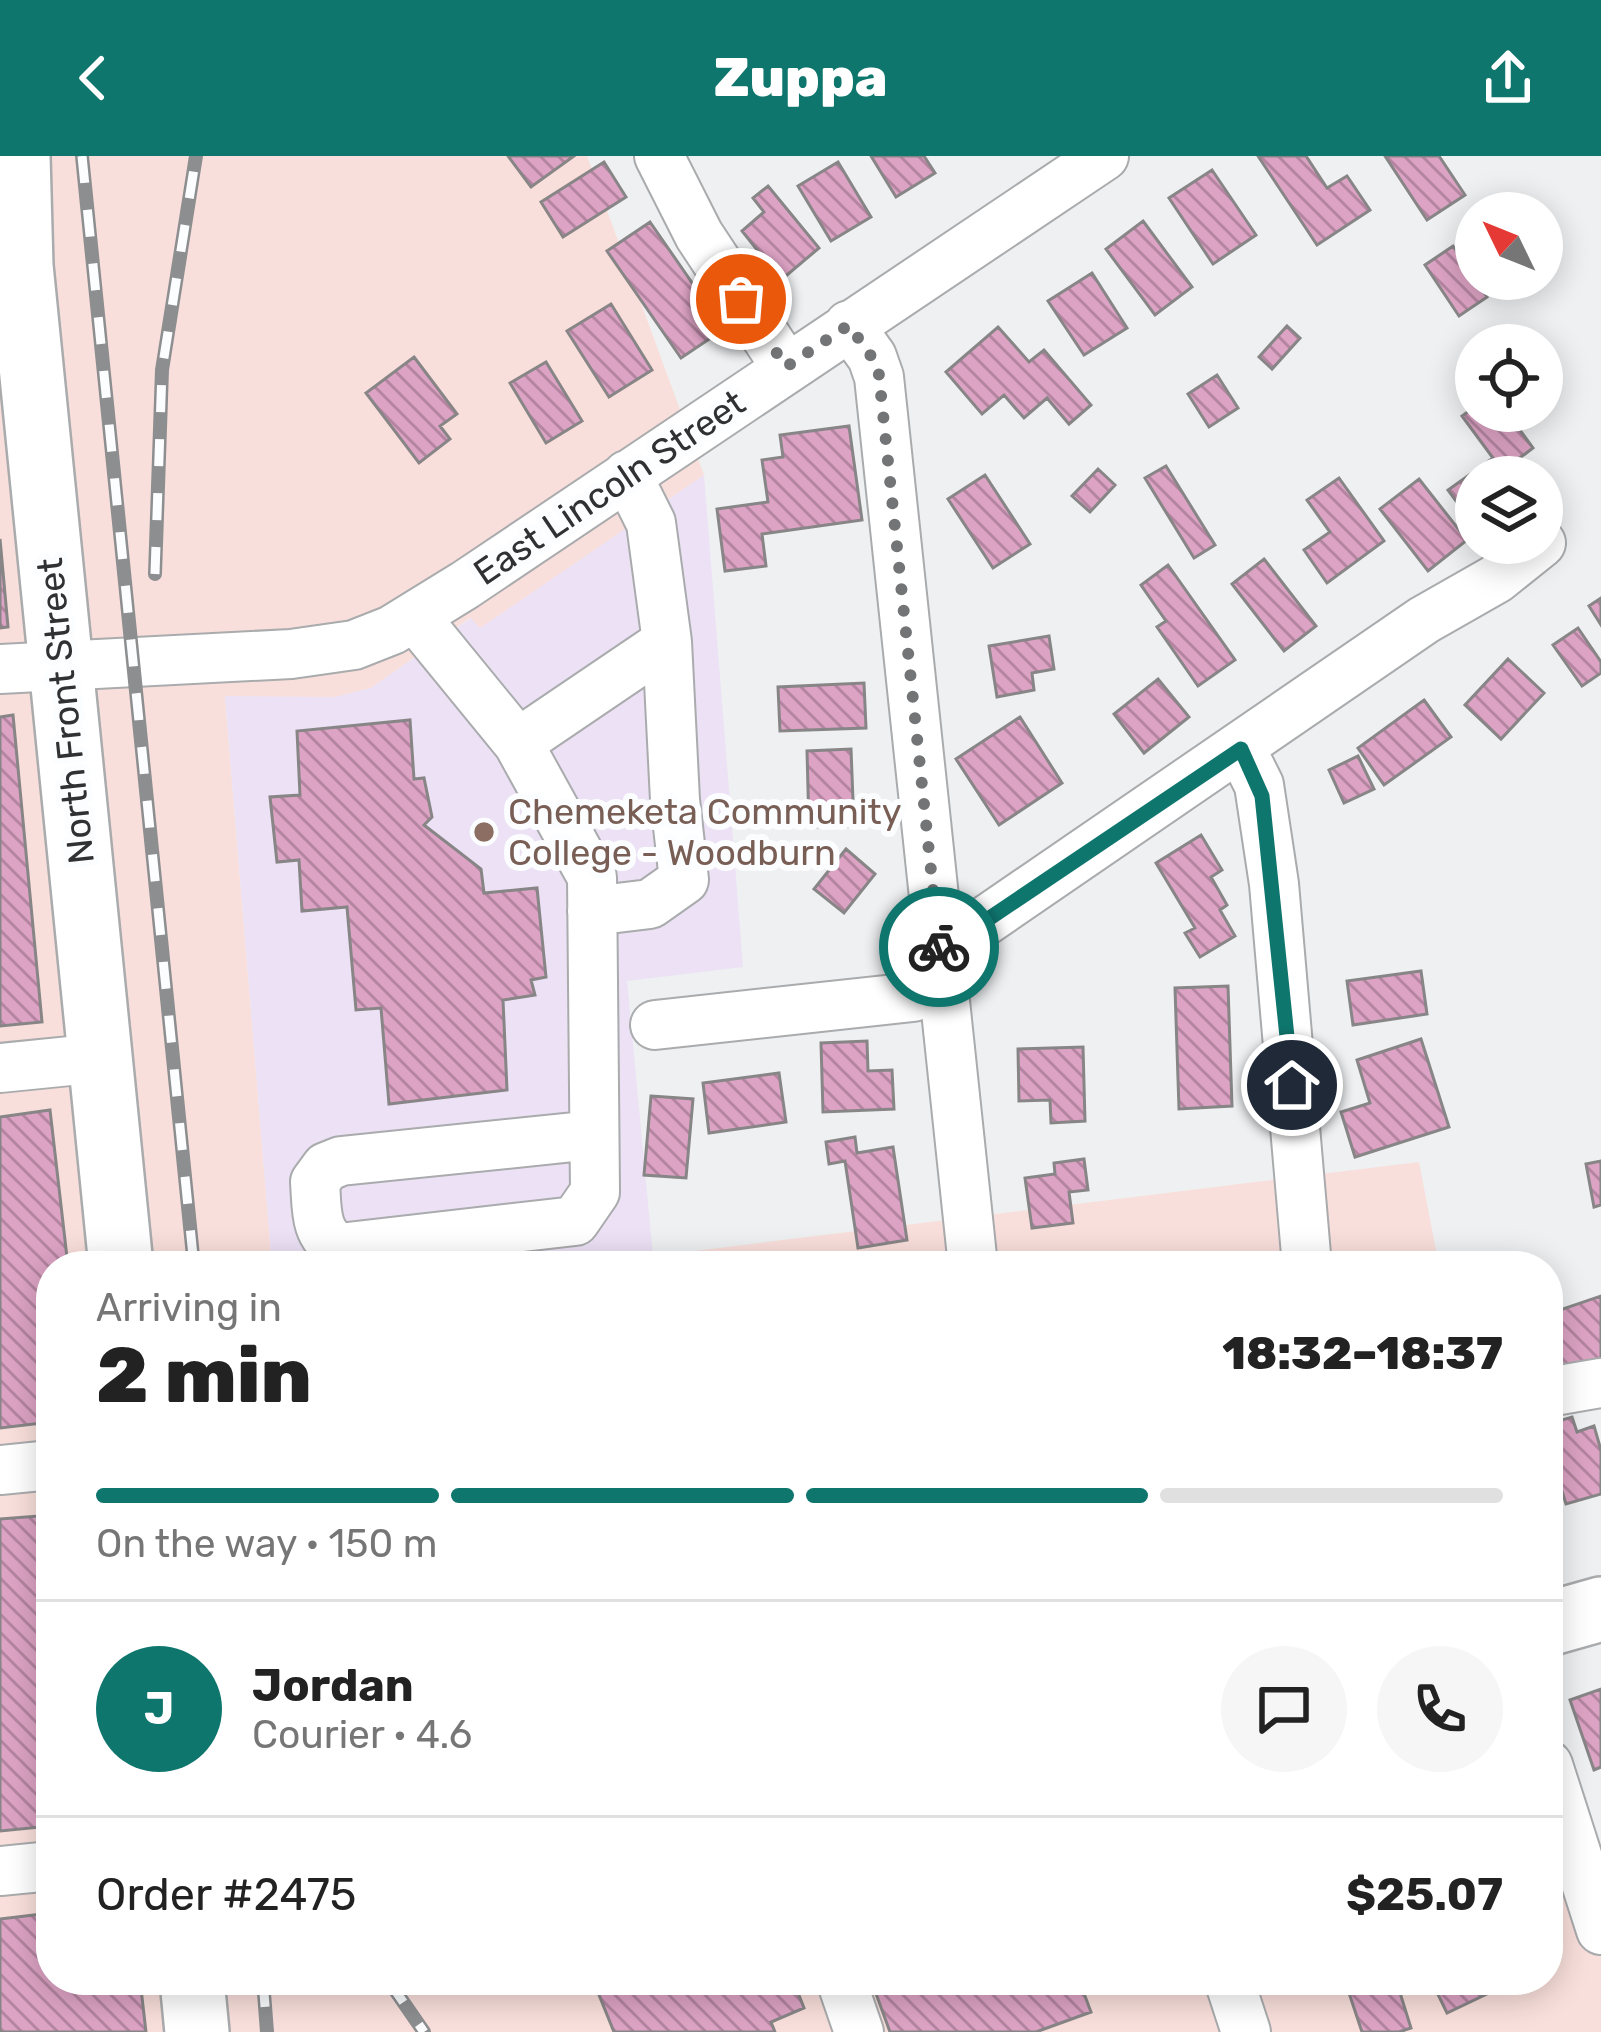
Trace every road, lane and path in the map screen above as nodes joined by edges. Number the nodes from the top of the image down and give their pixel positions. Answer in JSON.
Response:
{"nodes":[{"id":1,"x":18,"y":156,"type":"edge"},
{"id":2,"x":659,"y":156,"type":"edge"},
{"id":3,"x":1103,"y":156,"type":"edge"},
{"id":4,"x":11,"y":267,"type":"edge"},
{"id":5,"x":849,"y":325,"type":"junction"},
{"id":6,"x":786,"y":367,"type":"junction"},
{"id":7,"x":627,"y":475,"type":"junction"},
{"id":8,"x":1515,"y":564,"type":"edge"},
{"id":9,"x":415,"y":617,"type":"junction"},
{"id":10,"x":667,"y":641,"type":"junction"},
{"id":11,"x":30,"y":666,"type":"edge"},
{"id":12,"x":518,"y":743,"type":"junction"},
{"id":13,"x":1241,"y":749,"type":"junction"},
{"id":14,"x":592,"y":910,"type":"junction"},
{"id":15,"x":941,"y":968,"type":"junction"},
{"id":16,"x":655,"y":1025,"type":"dead end"},
{"id":17,"x":100,"y":1058,"type":"junction"},
{"id":18,"x":0,"y":1068,"type":"edge"},
{"id":19,"x":593,"y":1135,"type":"junction"},
{"id":20,"x":119,"y":1251,"type":"edge"},
{"id":21,"x":971,"y":1251,"type":"edge"},
{"id":22,"x":1306,"y":1251,"type":"edge"},
{"id":23,"x":1601,"y":1383,"type":"edge"},
{"id":24,"x":1563,"y":1389,"type":"edge"},
{"id":25,"x":36,"y":1466,"type":"edge"},
{"id":26,"x":0,"y":1470,"type":"edge"},
{"id":27,"x":1601,"y":1609,"type":"edge"},
{"id":28,"x":1563,"y":1620,"type":"edge"},
{"id":29,"x":1563,"y":1812,"type":"edge"},
{"id":30,"x":36,"y":1867,"type":"edge"},
{"id":31,"x":0,"y":1871,"type":"edge"},
{"id":32,"x":1601,"y":1930,"type":"edge"},
{"id":33,"x":193,"y":1995,"type":"edge"},
{"id":34,"x":846,"y":1995,"type":"edge"},
{"id":35,"x":1234,"y":1995,"type":"edge"},
{"id":36,"x":197,"y":2032,"type":"edge"},
{"id":37,"x":859,"y":2032,"type":"edge"},
{"id":38,"x":1246,"y":2032,"type":"edge"}],
"edges":[{"from":1,"to":4,"type":"main road","name":"North Front Street"},
{"from":2,"to":6,"type":"street"},
{"from":3,"to":5,"type":"street","name":"East Lincoln Street"},
{"from":4,"to":11,"type":"main road","name":"North Front Street"},
{"from":5,"to":6,"type":"street","name":"East Lincoln Street"},
{"from":5,"to":15,"type":"street"},
{"from":6,"to":7,"type":"street","name":"East Lincoln Street"},
{"from":7,"to":9,"type":"street","name":"East Lincoln Street"},
{"from":7,"to":10,"type":"street"},
{"from":8,"to":13,"type":"street"},
{"from":9,"to":11,"type":"street","name":"East Lincoln Street"},
{"from":9,"to":12,"type":"street"},
{"from":10,"to":12,"type":"street"},
{"from":10,"to":14,"type":"street"},
{"from":11,"to":17,"type":"main road","name":"North Front Street"},
{"from":12,"to":14,"type":"street"},
{"from":13,"to":15,"type":"street"},
{"from":13,"to":22,"type":"street"},
{"from":14,"to":19,"type":"street"},
{"from":15,"to":16,"type":"street"},
{"from":15,"to":21,"type":"street"},
{"from":17,"to":18,"type":"street"},
{"from":17,"to":20,"type":"main road","name":"North Front Street"},
{"from":19,"to":19,"type":"street"},
{"from":23,"to":24,"type":"street"},
{"from":25,"to":26,"type":"street"},
{"from":27,"to":28,"type":"main road"},
{"from":29,"to":32,"type":"street"},
{"from":30,"to":31,"type":"street"},
{"from":33,"to":36,"type":"main road"},
{"from":34,"to":37,"type":"street"},
{"from":35,"to":38,"type":"street"}]}
